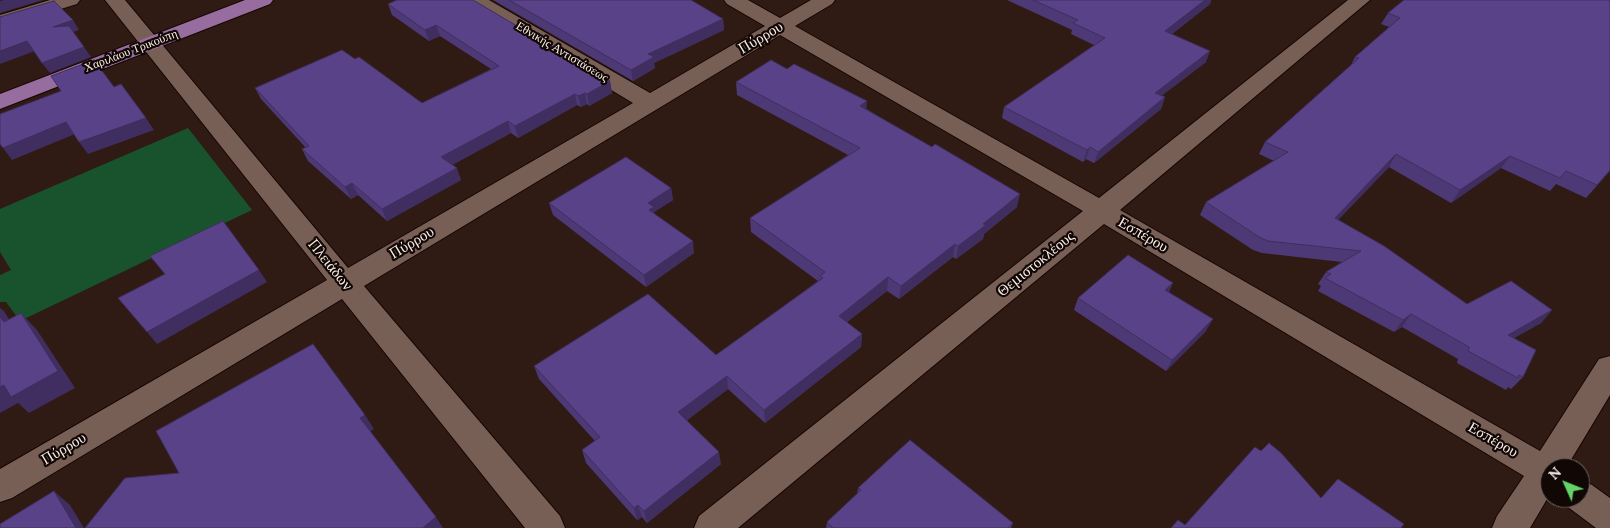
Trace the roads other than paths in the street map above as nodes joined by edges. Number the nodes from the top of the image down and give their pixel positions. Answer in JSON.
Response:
{"nodes":[{"id":1,"x":70,"y":0,"type":"edge"},
{"id":2,"x":115,"y":0,"type":"edge"},
{"id":3,"x":224,"y":0,"type":"edge"},
{"id":4,"x":263,"y":0,"type":"edge"},
{"id":5,"x":475,"y":0,"type":"edge"},
{"id":6,"x":734,"y":0,"type":"edge"},
{"id":7,"x":824,"y":0,"type":"edge"},
{"id":8,"x":1360,"y":0,"type":"edge"},
{"id":9,"x":0,"y":22,"type":"edge"},
{"id":10,"x":781,"y":26,"type":"junction"},
{"id":11,"x":146,"y":38,"type":"junction"},
{"id":12,"x":0,"y":86,"type":"edge"},
{"id":13,"x":0,"y":102,"type":"edge"},
{"id":14,"x":650,"y":103,"type":"junction"},
{"id":15,"x":1102,"y":211,"type":"junction"},
{"id":16,"x":345,"y":283,"type":"junction"},
{"id":17,"x":1610,"y":368,"type":"edge"},
{"id":18,"x":1555,"y":458,"type":"edge"},
{"id":19,"x":1540,"y":468,"type":"edge"},
{"id":20,"x":1540,"y":483,"type":"edge"},
{"id":21,"x":0,"y":487,"type":"edge"},
{"id":22,"x":1590,"y":503,"type":"edge"},
{"id":23,"x":1610,"y":518,"type":"edge"},
{"id":24,"x":547,"y":528,"type":"edge"},
{"id":25,"x":712,"y":528,"type":"edge"},
{"id":26,"x":1510,"y":528,"type":"edge"}],
"edges":[{"from":1,"to":9,"type":"street"},
{"from":2,"to":11,"type":"street","name":"Πλειάδων"},
{"from":3,"to":11,"type":"main road","name":"Χαριλάου Τρικούπη"},
{"from":4,"to":11,"type":"main road","name":"Χαριλάου Τρικούπη"},
{"from":5,"to":14,"type":"street","name":"Εθνικής Αντιστάσεως"},
{"from":6,"to":10,"type":"street","name":"Εσπέρου"},
{"from":7,"to":10,"type":"street","name":"Πύρρου"},
{"from":8,"to":15,"type":"street","name":"Θεμιστοκλέους"},
{"from":10,"to":14,"type":"street","name":"Πύρρου"},
{"from":10,"to":15,"type":"street","name":"Εσπέρου"},
{"from":11,"to":12,"type":"main road","name":"Χαριλάου Τρικούπη"},
{"from":11,"to":13,"type":"main road","name":"Χαριλάου Τρικούπη"},
{"from":11,"to":16,"type":"street","name":"Πλειάδων"},
{"from":14,"to":16,"type":"street","name":"Πύρρου"},
{"from":15,"to":19,"type":"street","name":"Εσπέρου"},
{"from":15,"to":25,"type":"street","name":"Θεμιστοκλέους"},
{"from":16,"to":21,"type":"street","name":"Πύρρου"},
{"from":16,"to":24,"type":"street","name":"Πλειάδων"},
{"from":17,"to":18,"type":"street"},
{"from":20,"to":26,"type":"street"},
{"from":22,"to":23,"type":"street"}]}
